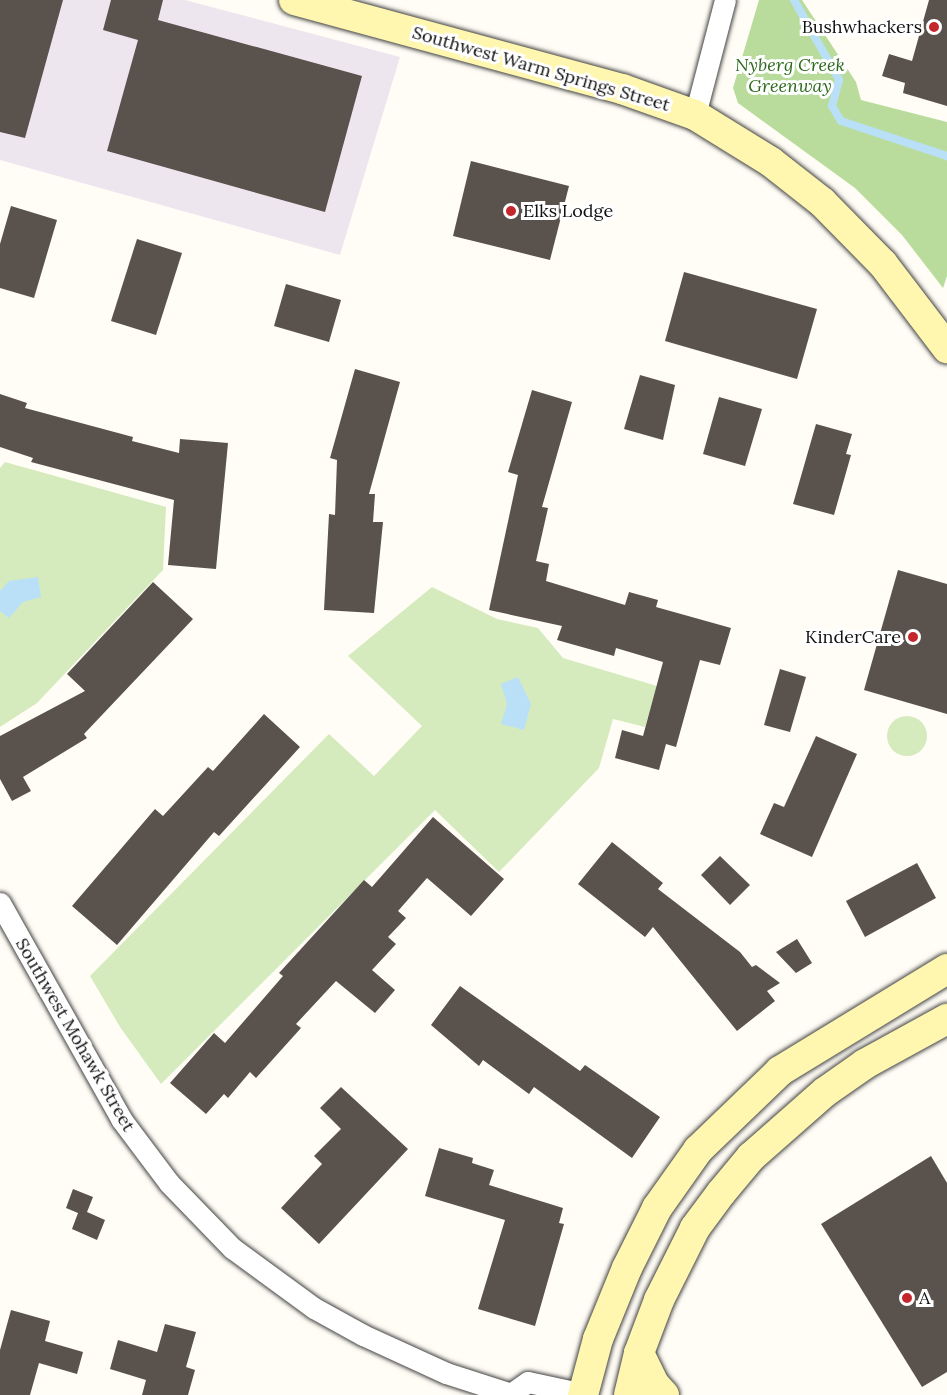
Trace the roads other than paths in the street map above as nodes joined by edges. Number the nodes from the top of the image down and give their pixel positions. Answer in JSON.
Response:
{"nodes":[{"id":1,"x":294,"y":0,"type":"edge"},
{"id":2,"x":725,"y":0,"type":"edge"},
{"id":3,"x":695,"y":115,"type":"junction"},
{"id":4,"x":947,"y":348,"type":"edge"},
{"id":5,"x":0,"y":903,"type":"edge"},
{"id":6,"x":947,"y":969,"type":"edge"},
{"id":7,"x":947,"y":1019,"type":"edge"},
{"id":8,"x":639,"y":1353,"type":"junction"},
{"id":9,"x":513,"y":1394,"type":"edge"},
{"id":10,"x":593,"y":1395,"type":"edge"},
{"id":11,"x":629,"y":1395,"type":"edge"},
{"id":12,"x":664,"y":1395,"type":"edge"}],
"edges":[{"from":1,"to":3,"type":"street","name":"Southwest Warm Springs Street"},
{"from":2,"to":3,"type":"street"},
{"from":3,"to":4,"type":"street","name":"Southwest Warm Springs Street"},
{"from":5,"to":9,"type":"street","name":"Southwest Mohawk Street"},
{"from":6,"to":10,"type":"street"},
{"from":7,"to":8,"type":"street"},
{"from":8,"to":11,"type":"street"},
{"from":8,"to":12,"type":"street"},
{"from":9,"to":10,"type":"street","name":"Southwest Mohawk Street"}]}
